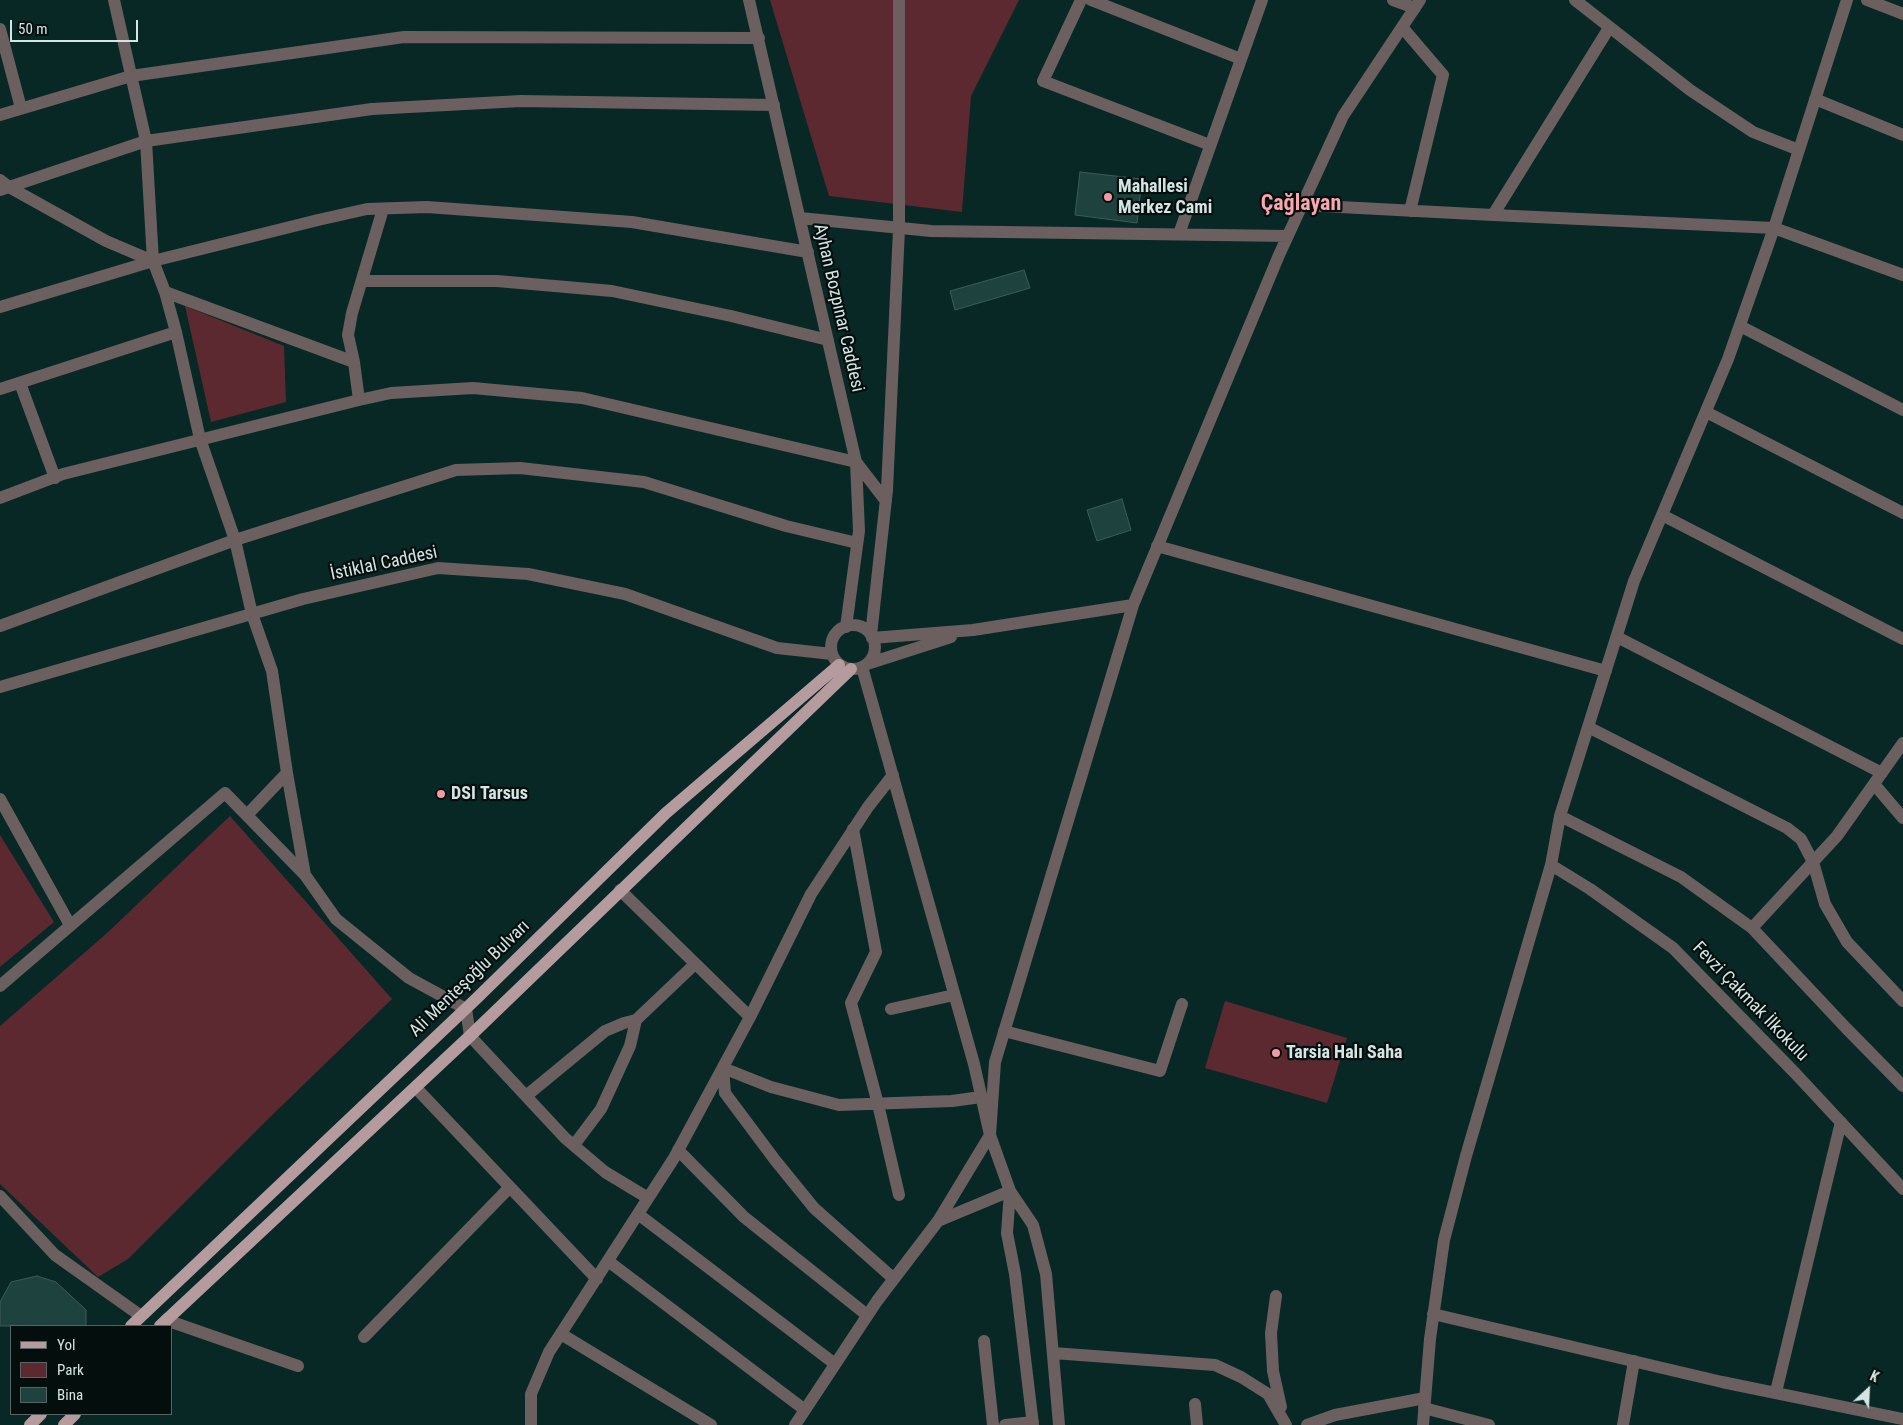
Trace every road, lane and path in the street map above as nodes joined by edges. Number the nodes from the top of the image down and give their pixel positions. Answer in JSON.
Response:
{"nodes":[{"id":1,"x":114,"y":0,"type":"edge"},
{"id":2,"x":750,"y":0,"type":"edge"},
{"id":3,"x":899,"y":0,"type":"edge"},
{"id":4,"x":1082,"y":0,"type":"edge"},
{"id":5,"x":1091,"y":0,"type":"edge"},
{"id":6,"x":1262,"y":0,"type":"edge"},
{"id":7,"x":1393,"y":0,"type":"edge"},
{"id":8,"x":1575,"y":0,"type":"edge"},
{"id":9,"x":1867,"y":0,"type":"edge"},
{"id":10,"x":1844,"y":1,"type":"edge"},
{"id":11,"x":1417,"y":4,"type":"edge"},
{"id":12,"x":1903,"y":14,"type":"edge"},
{"id":13,"x":1402,"y":27,"type":"junction"},
{"id":14,"x":0,"y":28,"type":"edge"},
{"id":15,"x":1609,"y":28,"type":"junction"},
{"id":16,"x":758,"y":38,"type":"junction"},
{"id":17,"x":1241,"y":59,"type":"junction"},
{"id":18,"x":131,"y":76,"type":"junction"},
{"id":19,"x":1815,"y":99,"type":"junction"},
{"id":20,"x":774,"y":105,"type":"junction"},
{"id":21,"x":21,"y":108,"type":"junction"},
{"id":22,"x":0,"y":115,"type":"edge"},
{"id":23,"x":1903,"y":134,"type":"edge"},
{"id":24,"x":146,"y":141,"type":"junction"},
{"id":25,"x":1210,"y":145,"type":"junction"},
{"id":26,"x":1799,"y":150,"type":"junction"},
{"id":27,"x":3,"y":186,"type":"edge"},
{"id":28,"x":1302,"y":204,"type":"junction"},
{"id":29,"x":383,"y":209,"type":"junction"},
{"id":30,"x":1410,"y":211,"type":"junction"},
{"id":31,"x":1493,"y":215,"type":"junction"},
{"id":32,"x":800,"y":218,"type":"junction"},
{"id":33,"x":1774,"y":228,"type":"junction"},
{"id":34,"x":899,"y":229,"type":"junction"},
{"id":35,"x":1179,"y":234,"type":"junction"},
{"id":36,"x":1288,"y":236,"type":"junction"},
{"id":37,"x":808,"y":252,"type":"junction"},
{"id":38,"x":154,"y":261,"type":"junction"},
{"id":39,"x":1903,"y":275,"type":"edge"},
{"id":40,"x":363,"y":281,"type":"junction"},
{"id":41,"x":165,"y":292,"type":"junction"},
{"id":42,"x":0,"y":307,"type":"edge"},
{"id":43,"x":1740,"y":326,"type":"junction"},
{"id":44,"x":176,"y":332,"type":"junction"},
{"id":45,"x":828,"y":340,"type":"junction"},
{"id":46,"x":354,"y":362,"type":"junction"},
{"id":47,"x":20,"y":383,"type":"junction"},
{"id":48,"x":0,"y":389,"type":"edge"},
{"id":49,"x":359,"y":400,"type":"junction"},
{"id":50,"x":1903,"y":410,"type":"edge"},
{"id":51,"x":1706,"y":412,"type":"junction"},
{"id":52,"x":200,"y":439,"type":"junction"},
{"id":53,"x":856,"y":462,"type":"junction"},
{"id":54,"x":55,"y":478,"type":"junction"},
{"id":55,"x":0,"y":498,"type":"edge"},
{"id":56,"x":886,"y":501,"type":"junction"},
{"id":57,"x":1903,"y":513,"type":"edge"},
{"id":58,"x":1662,"y":515,"type":"junction"},
{"id":59,"x":235,"y":540,"type":"junction"},
{"id":60,"x":857,"y":543,"type":"junction"},
{"id":61,"x":1157,"y":546,"type":"junction"},
{"id":62,"x":1133,"y":605,"type":"junction"},
{"id":63,"x":252,"y":614,"type":"junction"},
{"id":64,"x":0,"y":626,"type":"edge"},
{"id":65,"x":846,"y":627,"type":"junction"},
{"id":66,"x":973,"y":630,"type":"junction"},
{"id":67,"x":872,"y":637,"type":"junction"},
{"id":68,"x":1617,"y":637,"type":"junction"},
{"id":69,"x":1903,"y":639,"type":"edge"},
{"id":70,"x":850,"y":664,"type":"junction"},
{"id":71,"x":1606,"y":671,"type":"junction"},
{"id":72,"x":0,"y":687,"type":"edge"},
{"id":73,"x":1588,"y":727,"type":"junction"},
{"id":74,"x":1903,"y":743,"type":"edge"},
{"id":75,"x":287,"y":773,"type":"junction"},
{"id":76,"x":1882,"y":773,"type":"junction"},
{"id":77,"x":893,"y":775,"type":"junction"},
{"id":78,"x":1874,"y":784,"type":"junction"},
{"id":79,"x":0,"y":799,"type":"edge"},
{"id":80,"x":247,"y":815,"type":"junction"},
{"id":81,"x":1560,"y":816,"type":"junction"},
{"id":82,"x":1903,"y":818,"type":"edge"},
{"id":83,"x":853,"y":829,"type":"junction"},
{"id":84,"x":1813,"y":862,"type":"junction"},
{"id":85,"x":1551,"y":865,"type":"junction"},
{"id":86,"x":305,"y":875,"type":"junction"},
{"id":87,"x":620,"y":890,"type":"junction"},
{"id":88,"x":70,"y":925,"type":"junction"},
{"id":89,"x":1752,"y":928,"type":"junction"},
{"id":90,"x":695,"y":964,"type":"junction"},
{"id":91,"x":0,"y":986,"type":"edge"},
{"id":92,"x":954,"y":995,"type":"junction"},
{"id":93,"x":1903,"y":1001,"type":"edge"},
{"id":94,"x":1182,"y":1004,"type":"dead end"},
{"id":95,"x":466,"y":1009,"type":"junction"},
{"id":96,"x":891,"y":1009,"type":"dead end"},
{"id":97,"x":750,"y":1017,"type":"junction"},
{"id":98,"x":636,"y":1020,"type":"junction"},
{"id":99,"x":1004,"y":1031,"type":"junction"},
{"id":100,"x":470,"y":1036,"type":"junction"},
{"id":101,"x":723,"y":1068,"type":"junction"},
{"id":102,"x":1903,"y":1086,"type":"edge"},
{"id":103,"x":416,"y":1088,"type":"junction"},
{"id":104,"x":526,"y":1096,"type":"junction"},
{"id":105,"x":981,"y":1097,"type":"junction"},
{"id":106,"x":878,"y":1104,"type":"junction"},
{"id":107,"x":1841,"y":1122,"type":"junction"},
{"id":108,"x":990,"y":1135,"type":"junction"},
{"id":109,"x":574,"y":1146,"type":"junction"},
{"id":110,"x":678,"y":1150,"type":"junction"},
{"id":111,"x":510,"y":1187,"type":"junction"},
{"id":112,"x":1903,"y":1189,"type":"edge"},
{"id":113,"x":1010,"y":1190,"type":"junction"},
{"id":114,"x":898,"y":1195,"type":"dead end"},
{"id":115,"x":0,"y":1196,"type":"edge"},
{"id":116,"x":648,"y":1198,"type":"junction"},
{"id":117,"x":638,"y":1214,"type":"junction"},
{"id":118,"x":938,"y":1221,"type":"junction"},
{"id":119,"x":608,"y":1261,"type":"junction"},
{"id":120,"x":597,"y":1279,"type":"junction"},
{"id":121,"x":894,"y":1279,"type":"junction"},
{"id":122,"x":1276,"y":1296,"type":"dead end"},
{"id":123,"x":1433,"y":1314,"type":"junction"},
{"id":124,"x":867,"y":1315,"type":"junction"},
{"id":125,"x":141,"y":1316,"type":"junction"},
{"id":126,"x":163,"y":1323,"type":"edge"},
{"id":127,"x":132,"y":1325,"type":"edge"},
{"id":128,"x":172,"y":1326,"type":"edge"},
{"id":129,"x":561,"y":1334,"type":"junction"},
{"id":130,"x":364,"y":1337,"type":"dead end"},
{"id":131,"x":984,"y":1341,"type":"dead end"},
{"id":132,"x":1053,"y":1353,"type":"junction"},
{"id":133,"x":1634,"y":1361,"type":"junction"},
{"id":134,"x":835,"y":1364,"type":"junction"},
{"id":135,"x":298,"y":1366,"type":"dead end"},
{"id":136,"x":1776,"y":1392,"type":"junction"},
{"id":137,"x":1425,"y":1403,"type":"junction"},
{"id":138,"x":1195,"y":1404,"type":"dead end"},
{"id":139,"x":805,"y":1410,"type":"junction"},
{"id":140,"x":40,"y":1415,"type":"edge"},
{"id":141,"x":74,"y":1415,"type":"edge"},
{"id":142,"x":1903,"y":1419,"type":"edge"},
{"id":143,"x":531,"y":1421,"type":"edge"},
{"id":144,"x":1033,"y":1424,"type":"edge"},
{"id":145,"x":30,"y":1425,"type":"edge"},
{"id":146,"x":64,"y":1425,"type":"edge"},
{"id":147,"x":518,"y":1425,"type":"edge"},
{"id":148,"x":711,"y":1425,"type":"edge"},
{"id":149,"x":795,"y":1425,"type":"edge"},
{"id":150,"x":993,"y":1425,"type":"edge"},
{"id":151,"x":1005,"y":1425,"type":"edge"},
{"id":152,"x":1059,"y":1425,"type":"edge"},
{"id":153,"x":1196,"y":1425,"type":"edge"},
{"id":154,"x":1287,"y":1425,"type":"edge"},
{"id":155,"x":1307,"y":1425,"type":"edge"},
{"id":156,"x":1423,"y":1425,"type":"edge"},
{"id":157,"x":1489,"y":1425,"type":"edge"},
{"id":158,"x":1623,"y":1425,"type":"edge"}],
"edges":[{"from":1,"to":18,"type":"street"},
{"from":2,"to":16,"type":"street","name":"Ayhan Bozpınar Caddesi"},
{"from":3,"to":34,"type":"street"},
{"from":4,"to":25,"type":"street"},
{"from":5,"to":17,"type":"street"},
{"from":6,"to":17,"type":"street"},
{"from":7,"to":11,"type":"street"},
{"from":8,"to":15,"type":"street"},
{"from":9,"to":12,"type":"street"},
{"from":10,"to":19,"type":"street"},
{"from":11,"to":13,"type":"street"},
{"from":13,"to":28,"type":"street"},
{"from":13,"to":30,"type":"street"},
{"from":14,"to":21,"type":"street"},
{"from":15,"to":26,"type":"street"},
{"from":15,"to":31,"type":"street"},
{"from":16,"to":18,"type":"street"},
{"from":16,"to":20,"type":"street","name":"Ayhan Bozpınar Caddesi"},
{"from":17,"to":25,"type":"street"},
{"from":18,"to":21,"type":"street"},
{"from":18,"to":24,"type":"street"},
{"from":19,"to":23,"type":"street"},
{"from":19,"to":26,"type":"street"},
{"from":20,"to":24,"type":"street"},
{"from":20,"to":32,"type":"street","name":"Ayhan Bozpınar Caddesi"},
{"from":21,"to":22,"type":"street"},
{"from":24,"to":27,"type":"street"},
{"from":24,"to":38,"type":"street"},
{"from":25,"to":35,"type":"street"},
{"from":26,"to":33,"type":"street"},
{"from":27,"to":38,"type":"street"},
{"from":28,"to":30,"type":"street"},
{"from":28,"to":36,"type":"street"},
{"from":29,"to":37,"type":"street"},
{"from":29,"to":38,"type":"street"},
{"from":29,"to":40,"type":"street"},
{"from":30,"to":31,"type":"street"},
{"from":31,"to":33,"type":"street"},
{"from":32,"to":34,"type":"street"},
{"from":32,"to":37,"type":"street","name":"Ayhan Bozpınar Caddesi"},
{"from":33,"to":39,"type":"street"},
{"from":33,"to":43,"type":"street"},
{"from":34,"to":35,"type":"street"},
{"from":34,"to":56,"type":"street"},
{"from":35,"to":36,"type":"street"},
{"from":36,"to":61,"type":"street"},
{"from":37,"to":45,"type":"street","name":"Ayhan Bozpınar Caddesi"},
{"from":38,"to":41,"type":"street"},
{"from":38,"to":42,"type":"street"},
{"from":40,"to":45,"type":"street"},
{"from":40,"to":46,"type":"street"},
{"from":41,"to":44,"type":"street"},
{"from":41,"to":46,"type":"street"},
{"from":43,"to":50,"type":"street"},
{"from":43,"to":51,"type":"street"},
{"from":44,"to":47,"type":"street"},
{"from":44,"to":52,"type":"street"},
{"from":45,"to":53,"type":"street","name":"Ayhan Bozpınar Caddesi"},
{"from":46,"to":49,"type":"street"},
{"from":47,"to":48,"type":"street"},
{"from":47,"to":54,"type":"street"},
{"from":49,"to":52,"type":"street"},
{"from":49,"to":53,"type":"street"},
{"from":51,"to":57,"type":"street"},
{"from":51,"to":58,"type":"street"},
{"from":52,"to":54,"type":"street"},
{"from":52,"to":59,"type":"street"},
{"from":53,"to":56,"type":"street"},
{"from":53,"to":60,"type":"street","name":"Ayhan Bozpınar Caddesi"},
{"from":54,"to":55,"type":"street"},
{"from":56,"to":67,"type":"street"},
{"from":58,"to":68,"type":"street"},
{"from":58,"to":69,"type":"street"},
{"from":59,"to":60,"type":"street"},
{"from":59,"to":63,"type":"street"},
{"from":59,"to":64,"type":"street"},
{"from":60,"to":65,"type":"street","name":"Ayhan Bozpınar Caddesi"},
{"from":61,"to":62,"type":"street"},
{"from":61,"to":71,"type":"street"},
{"from":62,"to":66,"type":"street"},
{"from":62,"to":99,"type":"street"},
{"from":63,"to":70,"type":"street","name":"İstiklal Caddesi"},
{"from":63,"to":72,"type":"street","name":"İstiklal Caddesi"},
{"from":63,"to":75,"type":"street"},
{"from":65,"to":67,"type":"street"},
{"from":65,"to":70,"type":"street"},
{"from":66,"to":67,"type":"street"},
{"from":66,"to":70,"type":"street"},
{"from":67,"to":70,"type":"street"},
{"from":68,"to":71,"type":"street"},
{"from":68,"to":76,"type":"street"},
{"from":70,"to":77,"type":"street"},
{"from":70,"to":87,"type":"main road"},
{"from":70,"to":95,"type":"main road","name":"Ali Menteşoğlu Bulvarı"},
{"from":71,"to":73,"type":"street"},
{"from":73,"to":81,"type":"street"},
{"from":73,"to":84,"type":"street"},
{"from":74,"to":76,"type":"street"},
{"from":75,"to":80,"type":"street"},
{"from":75,"to":86,"type":"street"},
{"from":76,"to":78,"type":"street"},
{"from":77,"to":83,"type":"street"},
{"from":77,"to":92,"type":"street"},
{"from":78,"to":82,"type":"street"},
{"from":78,"to":84,"type":"street"},
{"from":79,"to":88,"type":"street"},
{"from":80,"to":86,"type":"street"},
{"from":80,"to":88,"type":"street"},
{"from":81,"to":85,"type":"street"},
{"from":81,"to":89,"type":"street"},
{"from":83,"to":97,"type":"street"},
{"from":83,"to":106,"type":"street"},
{"from":84,"to":89,"type":"street"},
{"from":84,"to":93,"type":"street"},
{"from":85,"to":107,"type":"street","name":"Fevzi Çakmak İlkokulu"},
{"from":85,"to":123,"type":"street"},
{"from":86,"to":95,"type":"street"},
{"from":87,"to":90,"type":"street"},
{"from":87,"to":100,"type":"main road"},
{"from":88,"to":91,"type":"street"},
{"from":89,"to":102,"type":"street"},
{"from":90,"to":97,"type":"street"},
{"from":90,"to":98,"type":"street"},
{"from":92,"to":96,"type":"street"},
{"from":92,"to":105,"type":"street"},
{"from":94,"to":99,"type":"street"},
{"from":95,"to":100,"type":"street"},
{"from":95,"to":125,"type":"main road","name":"Ali Menteşoğlu Bulvarı"},
{"from":97,"to":101,"type":"street"},
{"from":98,"to":104,"type":"street"},
{"from":98,"to":109,"type":"street"},
{"from":99,"to":108,"type":"street"},
{"from":100,"to":103,"type":"main road"},
{"from":100,"to":104,"type":"street"},
{"from":101,"to":106,"type":"street"},
{"from":101,"to":110,"type":"street"},
{"from":101,"to":121,"type":"street"},
{"from":103,"to":111,"type":"street"},
{"from":103,"to":126,"type":"main road"},
{"from":104,"to":109,"type":"street"},
{"from":105,"to":106,"type":"street"},
{"from":105,"to":108,"type":"street"},
{"from":106,"to":114,"type":"street"},
{"from":107,"to":112,"type":"street","name":"Fevzi Çakmak İlkokulu"},
{"from":107,"to":136,"type":"street"},
{"from":108,"to":113,"type":"street"},
{"from":108,"to":118,"type":"street"},
{"from":109,"to":116,"type":"street"},
{"from":110,"to":116,"type":"street"},
{"from":110,"to":124,"type":"street"},
{"from":111,"to":120,"type":"street"},
{"from":111,"to":130,"type":"street"},
{"from":113,"to":118,"type":"street"},
{"from":113,"to":132,"type":"street"},
{"from":113,"to":144,"type":"street"},
{"from":115,"to":125,"type":"street"},
{"from":116,"to":117,"type":"street"},
{"from":117,"to":119,"type":"street"},
{"from":117,"to":134,"type":"street"},
{"from":118,"to":121,"type":"street"},
{"from":119,"to":120,"type":"street"},
{"from":119,"to":139,"type":"street"},
{"from":120,"to":129,"type":"street"},
{"from":121,"to":124,"type":"street"},
{"from":122,"to":154,"type":"street"},
{"from":123,"to":133,"type":"street"},
{"from":123,"to":137,"type":"street"},
{"from":124,"to":134,"type":"street"},
{"from":125,"to":127,"type":"main road","name":"Ali Menteşoğlu Bulvarı"},
{"from":128,"to":135,"type":"street"},
{"from":129,"to":143,"type":"street"},
{"from":129,"to":148,"type":"street"},
{"from":131,"to":150,"type":"street"},
{"from":132,"to":152,"type":"street"},
{"from":132,"to":154,"type":"street"},
{"from":133,"to":136,"type":"street"},
{"from":133,"to":158,"type":"street"},
{"from":134,"to":139,"type":"street"},
{"from":136,"to":142,"type":"street"},
{"from":137,"to":155,"type":"street"},
{"from":137,"to":156,"type":"street"},
{"from":137,"to":157,"type":"street"},
{"from":138,"to":153,"type":"street"},
{"from":139,"to":149,"type":"street"},
{"from":140,"to":145,"type":"main road"},
{"from":141,"to":146,"type":"main road"},
{"from":143,"to":147,"type":"street"},
{"from":144,"to":151,"type":"street"}]}
